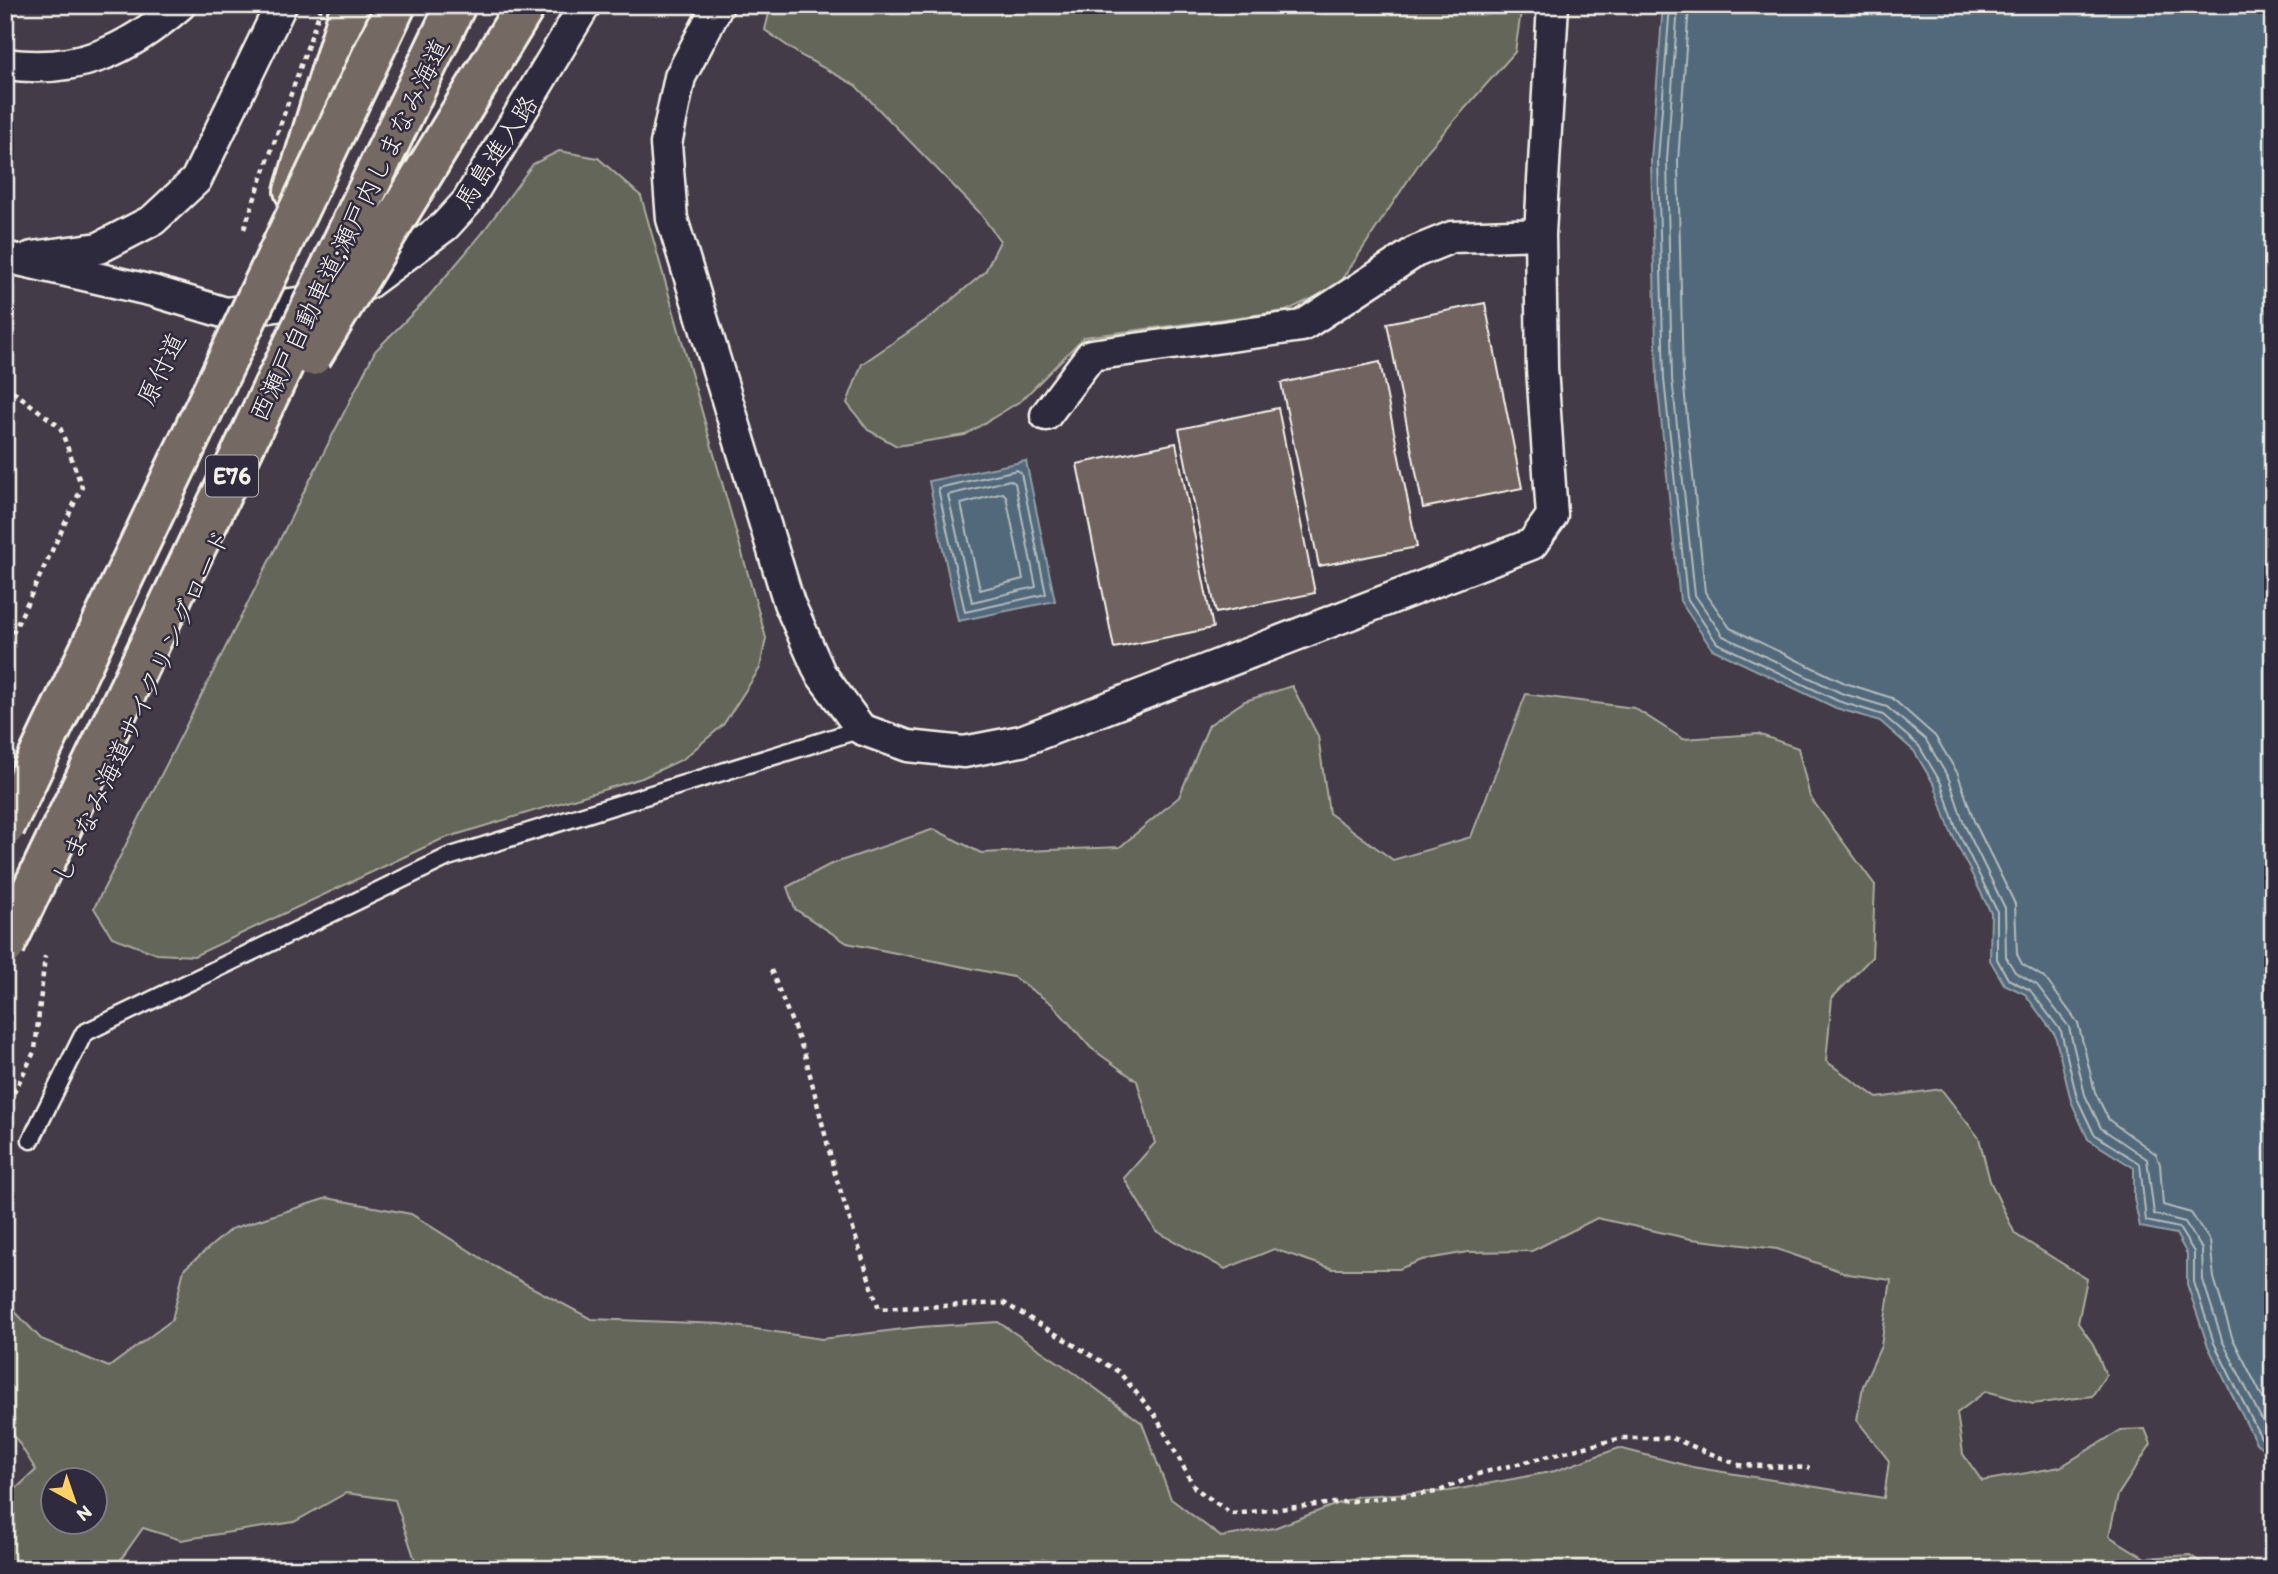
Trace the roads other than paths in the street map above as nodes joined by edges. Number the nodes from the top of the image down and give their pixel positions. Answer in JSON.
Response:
{"nodes":[{"id":1,"x":180,"y":5,"type":"edge"},
{"id":2,"x":281,"y":5,"type":"edge"},
{"id":3,"x":351,"y":5,"type":"edge"},
{"id":4,"x":396,"y":5,"type":"edge"},
{"id":5,"x":456,"y":5,"type":"edge"},
{"id":6,"x":526,"y":5,"type":"edge"},
{"id":7,"x":585,"y":5,"type":"edge"},
{"id":8,"x":718,"y":5,"type":"edge"},
{"id":9,"x":1553,"y":5,"type":"edge"},
{"id":10,"x":5,"y":64,"type":"edge"},
{"id":11,"x":1540,"y":234,"type":"junction"},
{"id":12,"x":10,"y":258,"type":"edge"},
{"id":13,"x":269,"y":274,"type":"junction"},
{"id":14,"x":1045,"y":415,"type":"dead end"},
{"id":15,"x":203,"y":537,"type":"junction"},
{"id":16,"x":861,"y":729,"type":"junction"},
{"id":17,"x":5,"y":827,"type":"edge"},
{"id":18,"x":5,"y":946,"type":"edge"},
{"id":19,"x":31,"y":1140,"type":"dead end"}],
"edges":[{"from":1,"to":10,"type":"street"},
{"from":2,"to":12,"type":"street","name":"馬島進入路"},
{"from":3,"to":13,"type":"highway","bridge":true},
{"from":4,"to":13,"type":"highway","name":"西瀬戸自動車道;瀬戸内しまなみ海道","number":"E76","bridge":true},
{"from":5,"to":15,"type":"highway","name":"西瀬戸自動車道;瀬戸内しまなみ海道","number":"E76","bridge":true},
{"from":6,"to":15,"type":"highway","bridge":true},
{"from":7,"to":12,"type":"street","name":"馬島進入路"},
{"from":8,"to":16,"type":"street"},
{"from":9,"to":11,"type":"street"},
{"from":11,"to":14,"type":"street"},
{"from":11,"to":16,"type":"street"},
{"from":13,"to":17,"type":"highway","name":"西瀬戸自動車道;瀬戸内しまなみ海道","number":"E76","bridge":true},
{"from":15,"to":18,"type":"highway","name":"西瀬戸自動車道;瀬戸内しまなみ海道","number":"E76","bridge":true},
{"from":16,"to":19,"type":"lane"}]}
